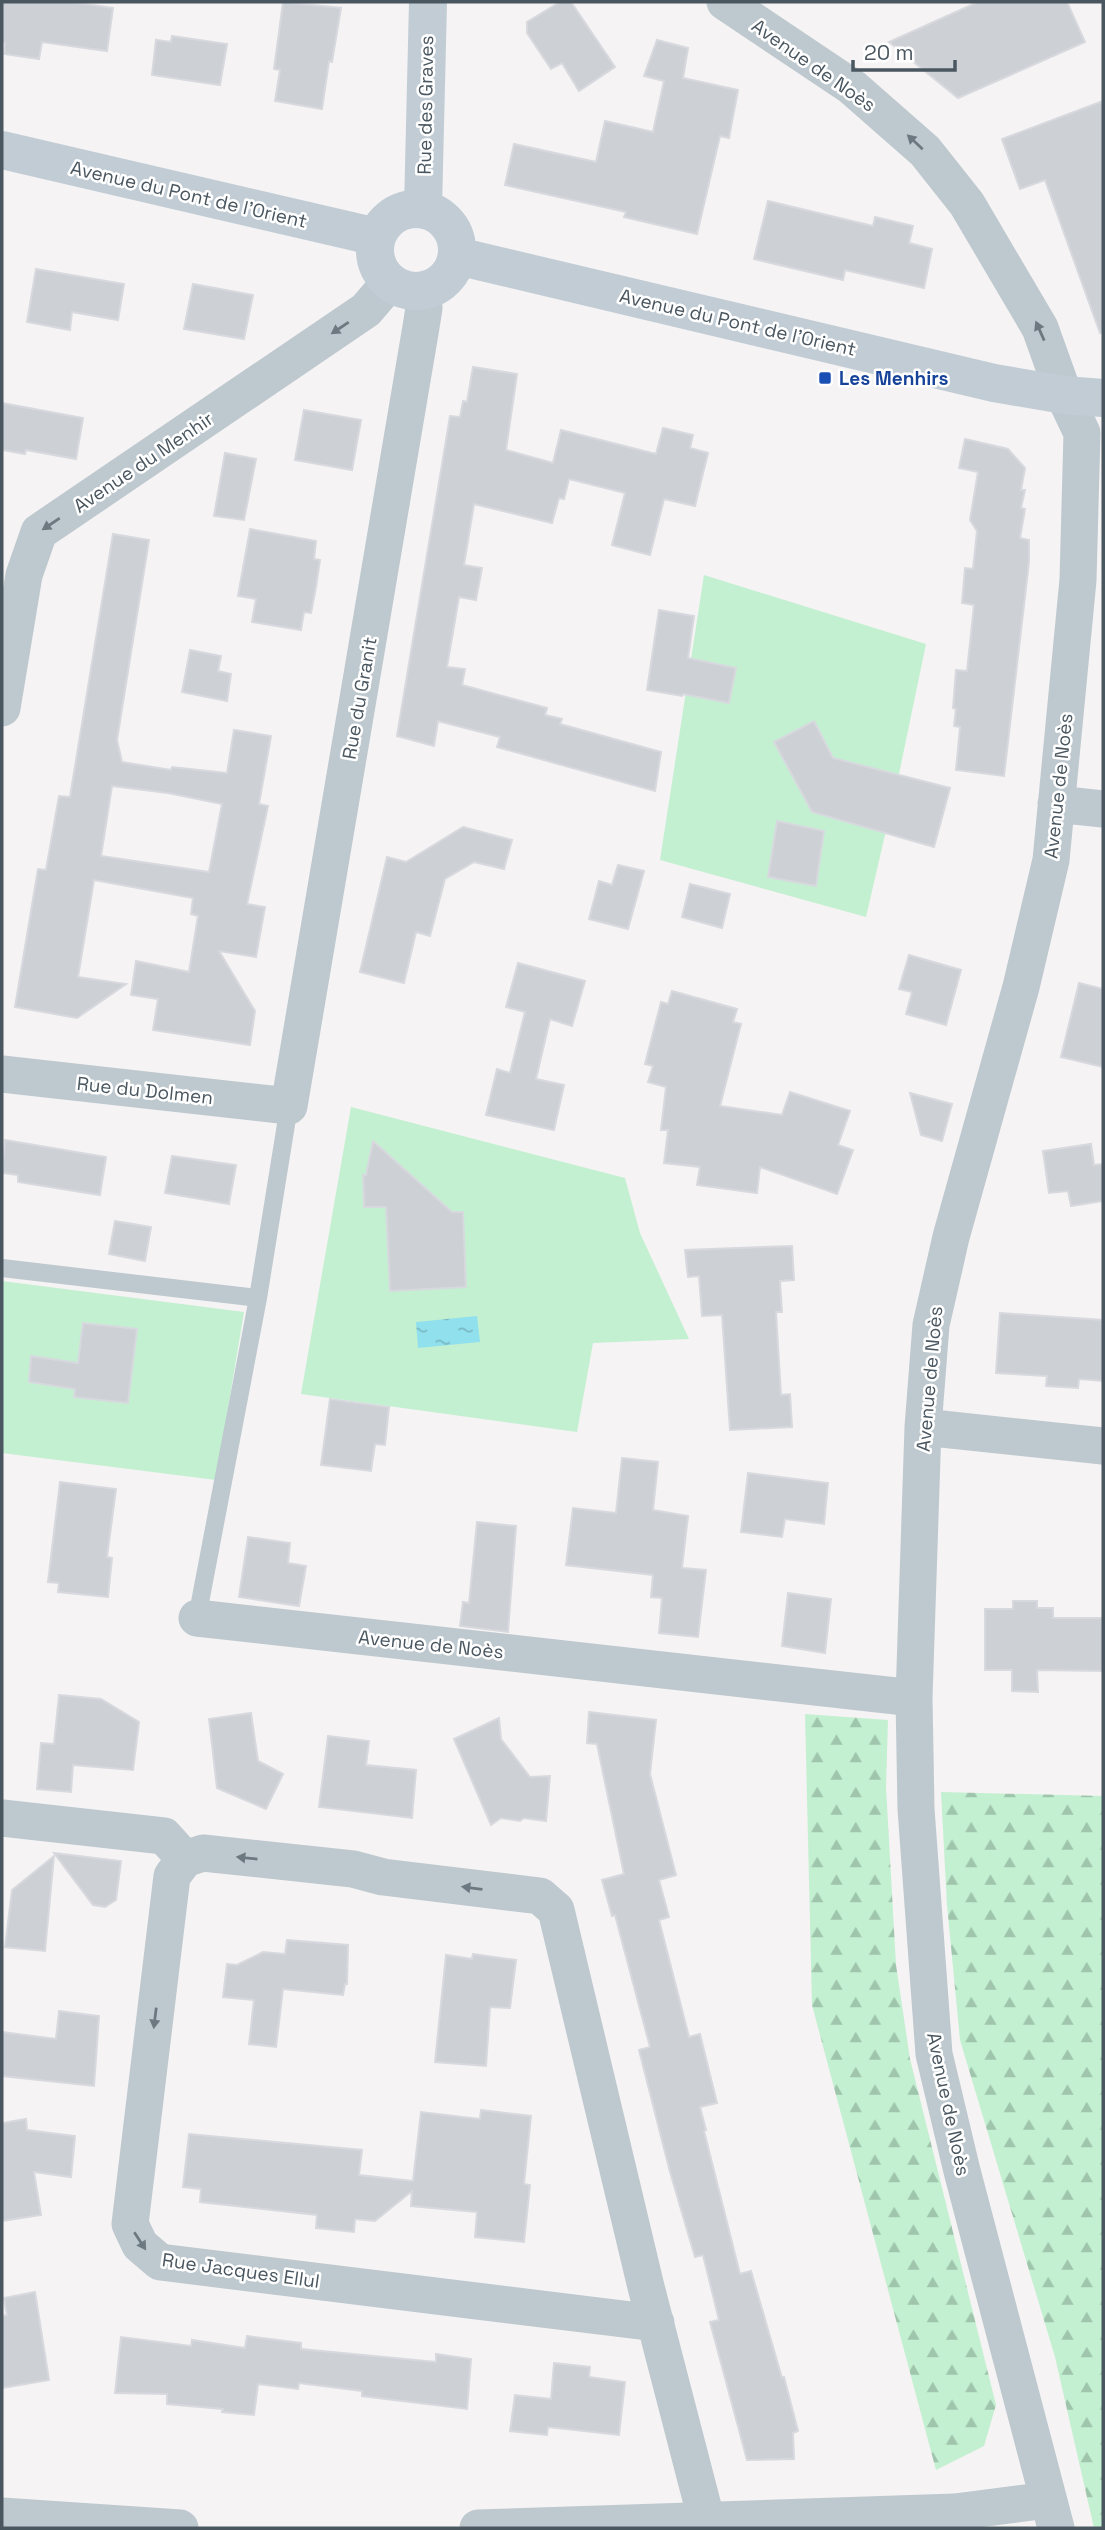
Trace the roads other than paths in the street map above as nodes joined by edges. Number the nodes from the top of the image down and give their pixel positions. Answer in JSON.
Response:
{"nodes":[{"id":1,"x":428,"y":2,"type":"edge"},
{"id":2,"x":725,"y":2,"type":"edge"},
{"id":3,"x":2,"y":150,"type":"edge"},
{"id":4,"x":423,"y":208,"type":"junction"},
{"id":5,"x":377,"y":237,"type":"junction"},
{"id":6,"x":457,"y":256,"type":"junction"},
{"id":7,"x":407,"y":286,"type":"junction"},
{"id":8,"x":1064,"y":395,"type":"junction"},
{"id":9,"x":1103,"y":398,"type":"edge"},
{"id":10,"x":13,"y":573,"type":"edge"},
{"id":11,"x":1091,"y":580,"type":"edge"},
{"id":12,"x":2,"y":708,"type":"edge"},
{"id":13,"x":1056,"y":804,"type":"junction"},
{"id":14,"x":1103,"y":809,"type":"edge"},
{"id":15,"x":2,"y":1074,"type":"edge"},
{"id":16,"x":289,"y":1105,"type":"junction"},
{"id":17,"x":2,"y":1268,"type":"edge"},
{"id":18,"x":258,"y":1298,"type":"junction"},
{"id":19,"x":923,"y":1427,"type":"junction"},
{"id":20,"x":1103,"y":1446,"type":"edge"},
{"id":21,"x":197,"y":1618,"type":"joint"},
{"id":22,"x":914,"y":1698,"type":"junction"},
{"id":23,"x":2,"y":1818,"type":"edge"},
{"id":24,"x":185,"y":1859,"type":"junction"},
{"id":25,"x":656,"y":2323,"type":"junction"},
{"id":26,"x":1052,"y":2514,"type":"edge"},
{"id":27,"x":2,"y":2516,"type":"edge"},
{"id":28,"x":707,"y":2522,"type":"junction"},
{"id":29,"x":180,"y":2528,"type":"edge"},
{"id":30,"x":478,"y":2528,"type":"edge"}],
"edges":[{"from":1,"to":4,"type":"main road","name":"Rue des Graves"},
{"from":8,"to":2,"type":"street","name":"Avenue de Noès","one_way":true},
{"from":3,"to":5,"type":"main road","name":"Avenue du Pont de l'Orient"},
{"from":4,"to":5,"type":"main road"},
{"from":4,"to":6,"type":"main road"},
{"from":5,"to":7,"type":"main road"},
{"from":6,"to":7,"type":"main road"},
{"from":6,"to":8,"type":"main road","name":"Avenue du Pont de l'Orient"},
{"from":7,"to":10,"type":"street","name":"Avenue du Menhir","one_way":true},
{"from":7,"to":16,"type":"street","name":"Rue du Granit"},
{"from":8,"to":9,"type":"main road","name":"Avenue du Pont de l'Orient"},
{"from":8,"to":11,"type":"street","name":"Avenue de Noès"},
{"from":10,"to":12,"type":"street","name":"Avenue du Menhir"},
{"from":11,"to":13,"type":"street","name":"Avenue de Noès"},
{"from":13,"to":14,"type":"street"},
{"from":13,"to":19,"type":"street","name":"Avenue de Noès"},
{"from":15,"to":16,"type":"street","name":"Rue du Dolmen"},
{"from":16,"to":18,"type":"lane"},
{"from":17,"to":18,"type":"lane"},
{"from":18,"to":21,"type":"lane"},
{"from":19,"to":20,"type":"street"},
{"from":19,"to":22,"type":"street","name":"Avenue de Noès"},
{"from":21,"to":22,"type":"street","name":"Avenue de Noès"},
{"from":22,"to":26,"type":"street","name":"Avenue de Noès"},
{"from":23,"to":24,"type":"street"},
{"from":25,"to":24,"type":"street","one_way":true},
{"from":24,"to":25,"type":"street","name":"Rue Jacques Ellul","one_way":true},
{"from":25,"to":28,"type":"street"},
{"from":26,"to":28,"type":"street","name":"Avenue de Noès"},
{"from":27,"to":29,"type":"street"},
{"from":28,"to":30,"type":"street","name":"Avenue de Noès"}]}
